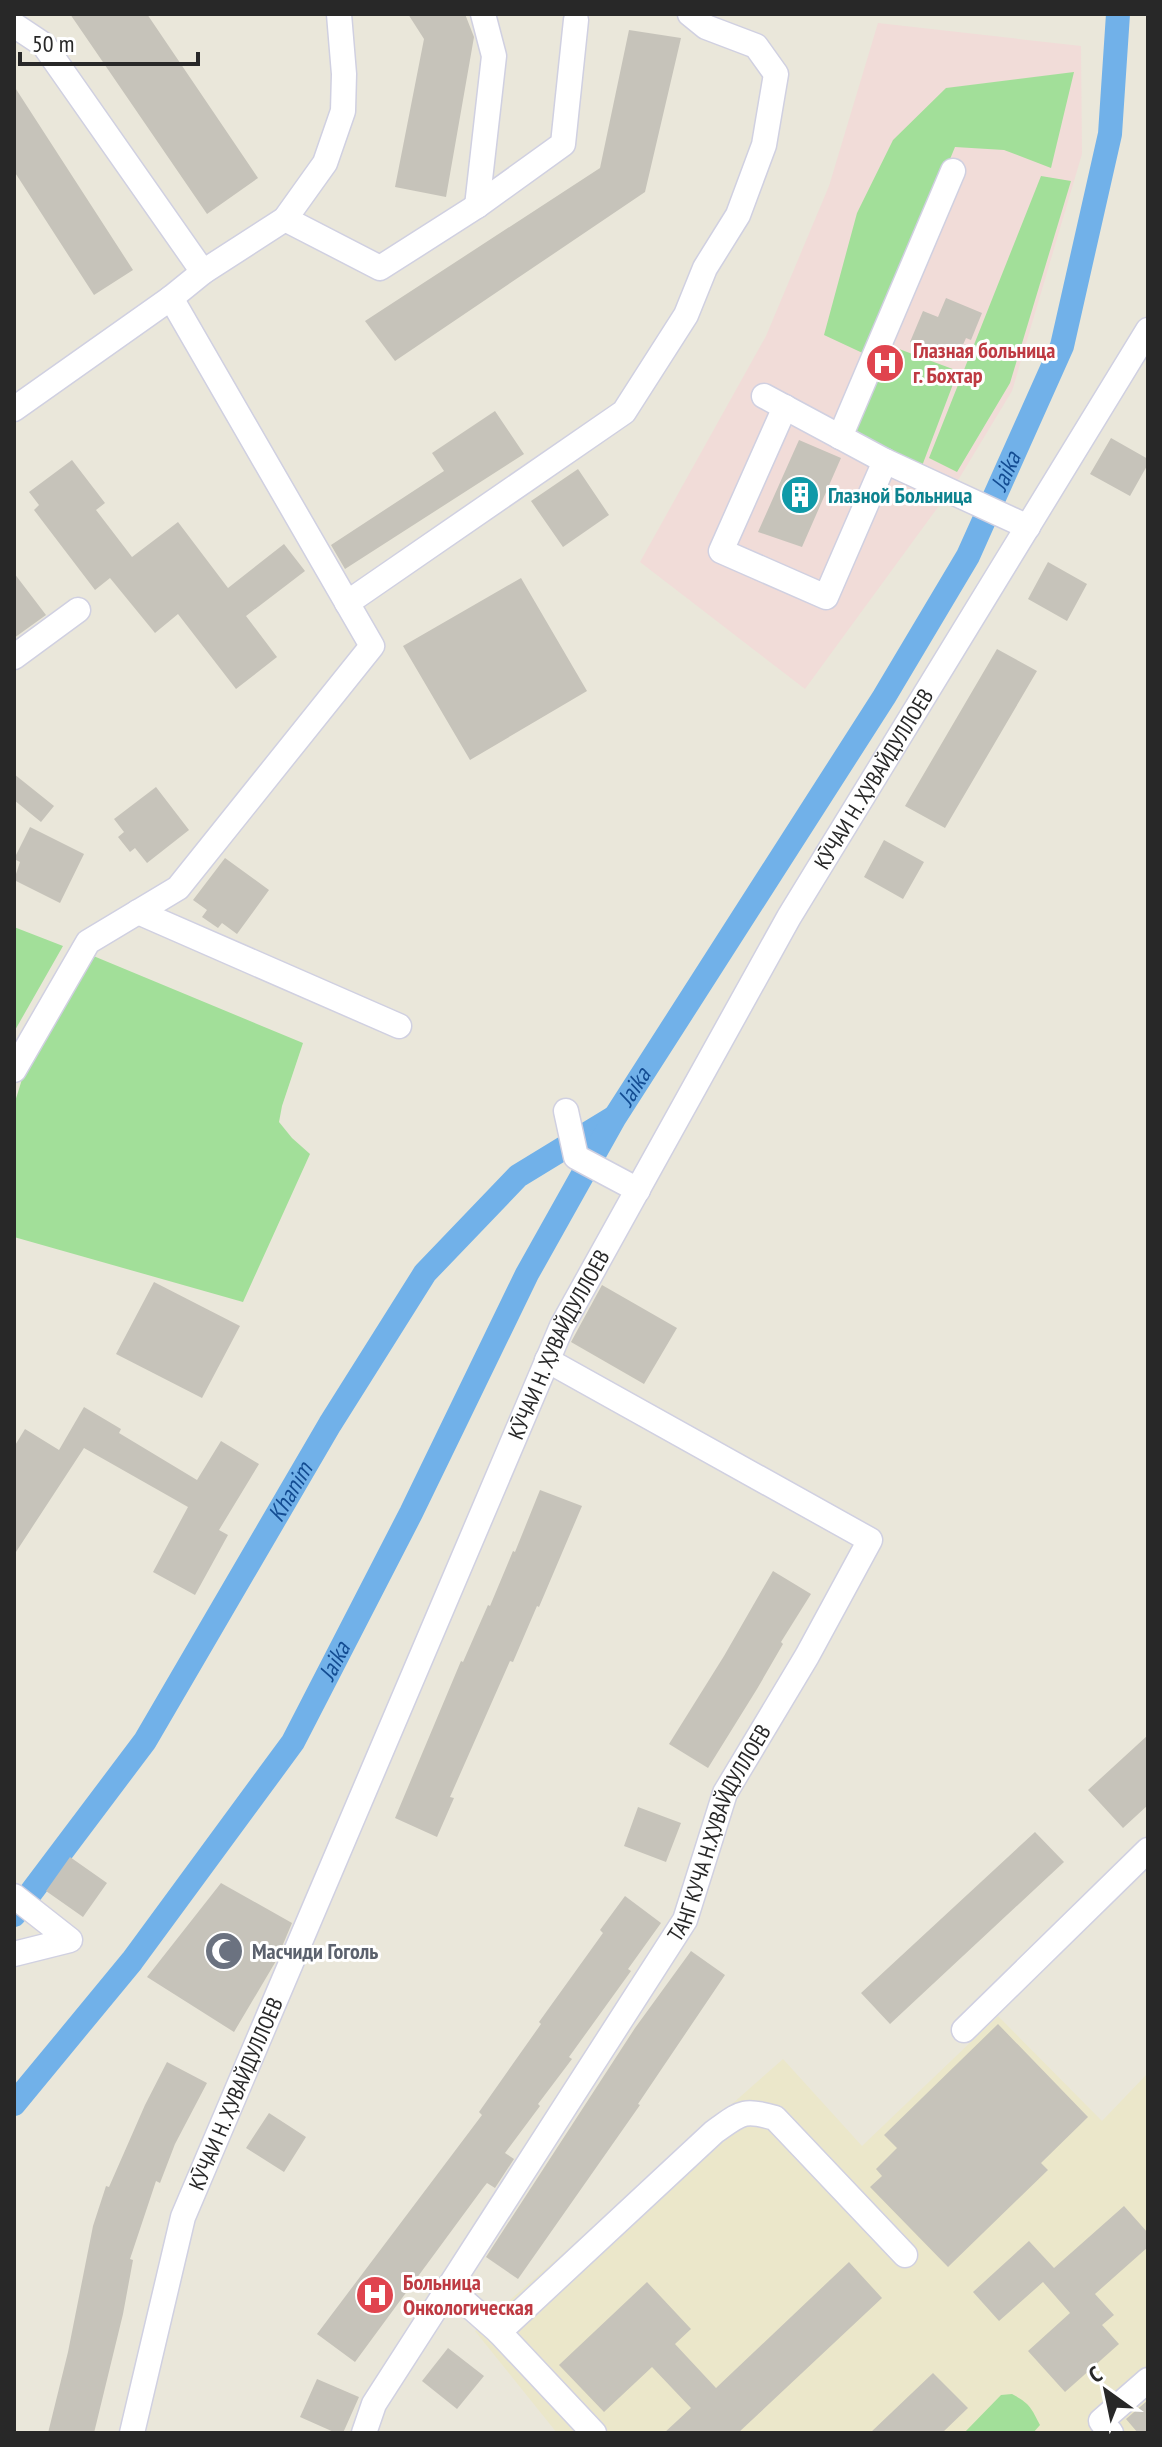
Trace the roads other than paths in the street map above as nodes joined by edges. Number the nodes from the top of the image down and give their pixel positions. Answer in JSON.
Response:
{"nodes":[{"id":1,"x":339,"y":14,"type":"edge"},
{"id":2,"x":690,"y":14,"type":"edge"},
{"id":3,"x":485,"y":16,"type":"edge"},
{"id":4,"x":576,"y":20,"type":"dead end"},
{"id":5,"x":14,"y":25,"type":"edge"},
{"id":6,"x":953,"y":171,"type":"dead end"},
{"id":7,"x":477,"y":206,"type":"junction"},
{"id":8,"x":285,"y":219,"type":"junction"},
{"id":9,"x":203,"y":272,"type":"junction"},
{"id":10,"x":171,"y":298,"type":"junction"},
{"id":11,"x":1148,"y":330,"type":"edge"},
{"id":12,"x":14,"y":409,"type":"edge"},
{"id":13,"x":840,"y":437,"type":"junction"},
{"id":14,"x":885,"y":461,"type":"junction"},
{"id":15,"x":1028,"y":527,"type":"junction"},
{"id":16,"x":347,"y":603,"type":"junction"},
{"id":17,"x":78,"y":610,"type":"dead end"},
{"id":18,"x":14,"y":657,"type":"edge"},
{"id":19,"x":138,"y":912,"type":"junction"},
{"id":20,"x":399,"y":1026,"type":"dead end"},
{"id":21,"x":14,"y":1070,"type":"edge"},
{"id":22,"x":566,"y":1111,"type":"dead end"},
{"id":23,"x":638,"y":1190,"type":"junction"},
{"id":24,"x":547,"y":1360,"type":"junction"},
{"id":25,"x":1148,"y":1850,"type":"edge"},
{"id":26,"x":14,"y":1896,"type":"edge"},
{"id":27,"x":14,"y":1954,"type":"edge"},
{"id":28,"x":964,"y":2030,"type":"dead end"},
{"id":29,"x":905,"y":2255,"type":"dead end"},
{"id":30,"x":448,"y":2287,"type":"junction"},
{"id":31,"x":499,"y":2332,"type":"junction"},
{"id":32,"x":1148,"y":2380,"type":"edge"},
{"id":33,"x":132,"y":2433,"type":"edge"},
{"id":34,"x":364,"y":2433,"type":"edge"},
{"id":35,"x":594,"y":2433,"type":"edge"},
{"id":36,"x":1111,"y":2433,"type":"edge"}],
"edges":[{"from":1,"to":8,"type":"street"},
{"from":2,"to":16,"type":"street"},
{"from":3,"to":7,"type":"street"},
{"from":4,"to":7,"type":"street"},
{"from":5,"to":9,"type":"street"},
{"from":6,"to":13,"type":"street"},
{"from":7,"to":8,"type":"street"},
{"from":8,"to":9,"type":"street"},
{"from":9,"to":10,"type":"street"},
{"from":10,"to":12,"type":"street"},
{"from":10,"to":16,"type":"street"},
{"from":11,"to":15,"type":"street","name":"КӮЧАИ Н. ҲУВАЙДУЛЛОЕВ"},
{"from":13,"to":14,"type":"street"},
{"from":13,"to":14,"type":"street"},
{"from":14,"to":15,"type":"street"},
{"from":15,"to":23,"type":"street","name":"КӮЧАИ Н. ҲУВАЙДУЛЛОЕВ"},
{"from":16,"to":19,"type":"street"},
{"from":17,"to":18,"type":"street"},
{"from":19,"to":20,"type":"street"},
{"from":19,"to":21,"type":"street"},
{"from":22,"to":23,"type":"street"},
{"from":23,"to":24,"type":"street","name":"КӮЧАИ Н. ҲУВАЙДУЛЛОЕВ"},
{"from":24,"to":30,"type":"street","name":"ТАНГ КУЧА Н.ҲУВАЙДУЛЛОЕВ"},
{"from":24,"to":33,"type":"street","name":"КӮЧАИ Н. ҲУВАЙДУЛЛОЕВ"},
{"from":25,"to":28,"type":"street"},
{"from":26,"to":27,"type":"street"},
{"from":29,"to":31,"type":"street"},
{"from":30,"to":31,"type":"street"},
{"from":30,"to":34,"type":"street","name":"ТАНГ КУЧА Н.ҲУВАЙДУЛЛОЕВ"},
{"from":31,"to":35,"type":"street"},
{"from":32,"to":36,"type":"street"}]}
